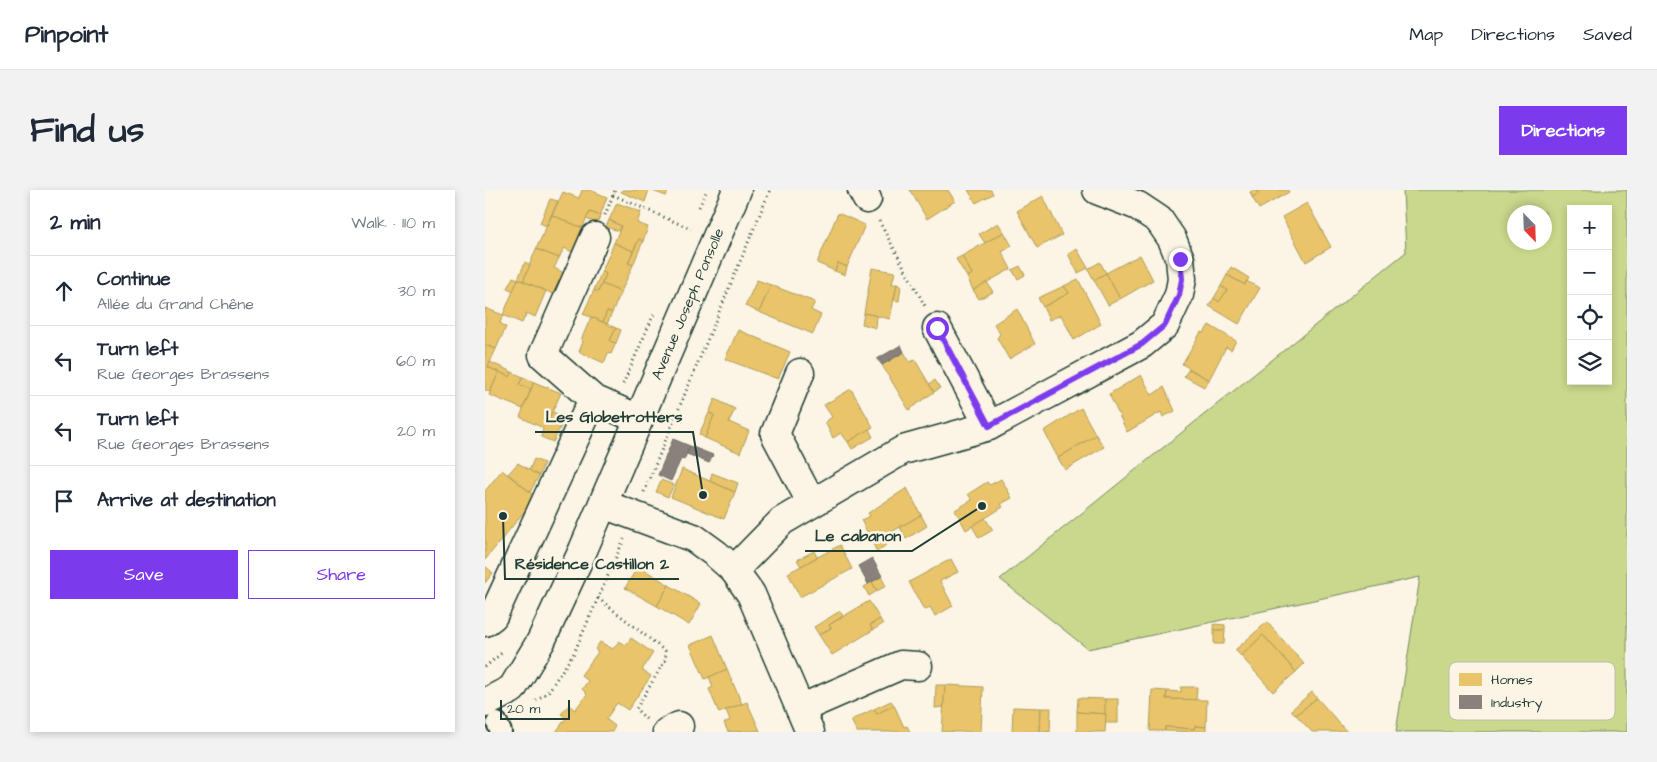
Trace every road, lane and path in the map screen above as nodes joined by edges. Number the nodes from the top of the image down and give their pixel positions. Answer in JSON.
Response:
{"nodes":[{"id":1,"x":707,"y":190,"type":"edge"},
{"id":2,"x":737,"y":190,"type":"edge"},
{"id":3,"x":770,"y":190,"type":"edge"},
{"id":4,"x":1097,"y":190,"type":"edge"},
{"id":5,"x":864,"y":194,"type":"edge"},
{"id":6,"x":613,"y":195,"type":"dead end"},
{"id":7,"x":697,"y":213,"type":"dead end"},
{"id":8,"x":694,"y":221,"type":"dead end"},
{"id":9,"x":691,"y":228,"type":"junction"},
{"id":10,"x":688,"y":236,"type":"dead end"},
{"id":11,"x":595,"y":237,"type":"dead end"},
{"id":12,"x":655,"y":312,"type":"dead end"},
{"id":13,"x":937,"y":328,"type":"joint"},
{"id":14,"x":800,"y":373,"type":"dead end"},
{"id":15,"x":603,"y":403,"type":"junction"},
{"id":16,"x":639,"y":420,"type":"junction"},
{"id":17,"x":989,"y":426,"type":"junction"},
{"id":18,"x":811,"y":502,"type":"junction"},
{"id":19,"x":603,"y":504,"type":"junction"},
{"id":20,"x":635,"y":515,"type":"junction"},
{"id":21,"x":734,"y":570,"type":"junction"},
{"id":22,"x":598,"y":598,"type":"junction"},
{"id":23,"x":485,"y":622,"type":"edge"},
{"id":24,"x":918,"y":666,"type":"dead end"},
{"id":25,"x":531,"y":703,"type":"dead end"},
{"id":26,"x":494,"y":720,"type":"edge"},
{"id":27,"x":805,"y":720,"type":"edge"},
{"id":28,"x":666,"y":728,"type":"edge"}],
"edges":[{"from":1,"to":7,"type":"path"},
{"from":2,"to":16,"type":"street","name":"Avenue Joseph Ponsolle"},
{"from":3,"to":20,"type":"path"},
{"from":4,"to":17,"type":"street"},
{"from":5,"to":13,"type":"path"},
{"from":6,"to":9,"type":"path"},
{"from":8,"to":9,"type":"path"},
{"from":9,"to":10,"type":"path"},
{"from":11,"to":15,"type":"street"},
{"from":12,"to":15,"type":"path"},
{"from":13,"to":17,"type":"street"},
{"from":14,"to":18,"type":"street"},
{"from":15,"to":16,"type":"street"},
{"from":15,"to":23,"type":"street"},
{"from":16,"to":19,"type":"street","name":"Avenue Joseph Ponsolle"},
{"from":17,"to":18,"type":"street"},
{"from":18,"to":21,"type":"street"},
{"from":19,"to":20,"type":"street"},
{"from":19,"to":26,"type":"street","name":"Avenue Joseph Ponsolle"},
{"from":20,"to":21,"type":"street"},
{"from":20,"to":22,"type":"path"},
{"from":21,"to":27,"type":"street"},
{"from":22,"to":25,"type":"path"},
{"from":22,"to":28,"type":"path"},
{"from":24,"to":27,"type":"street"}]}
